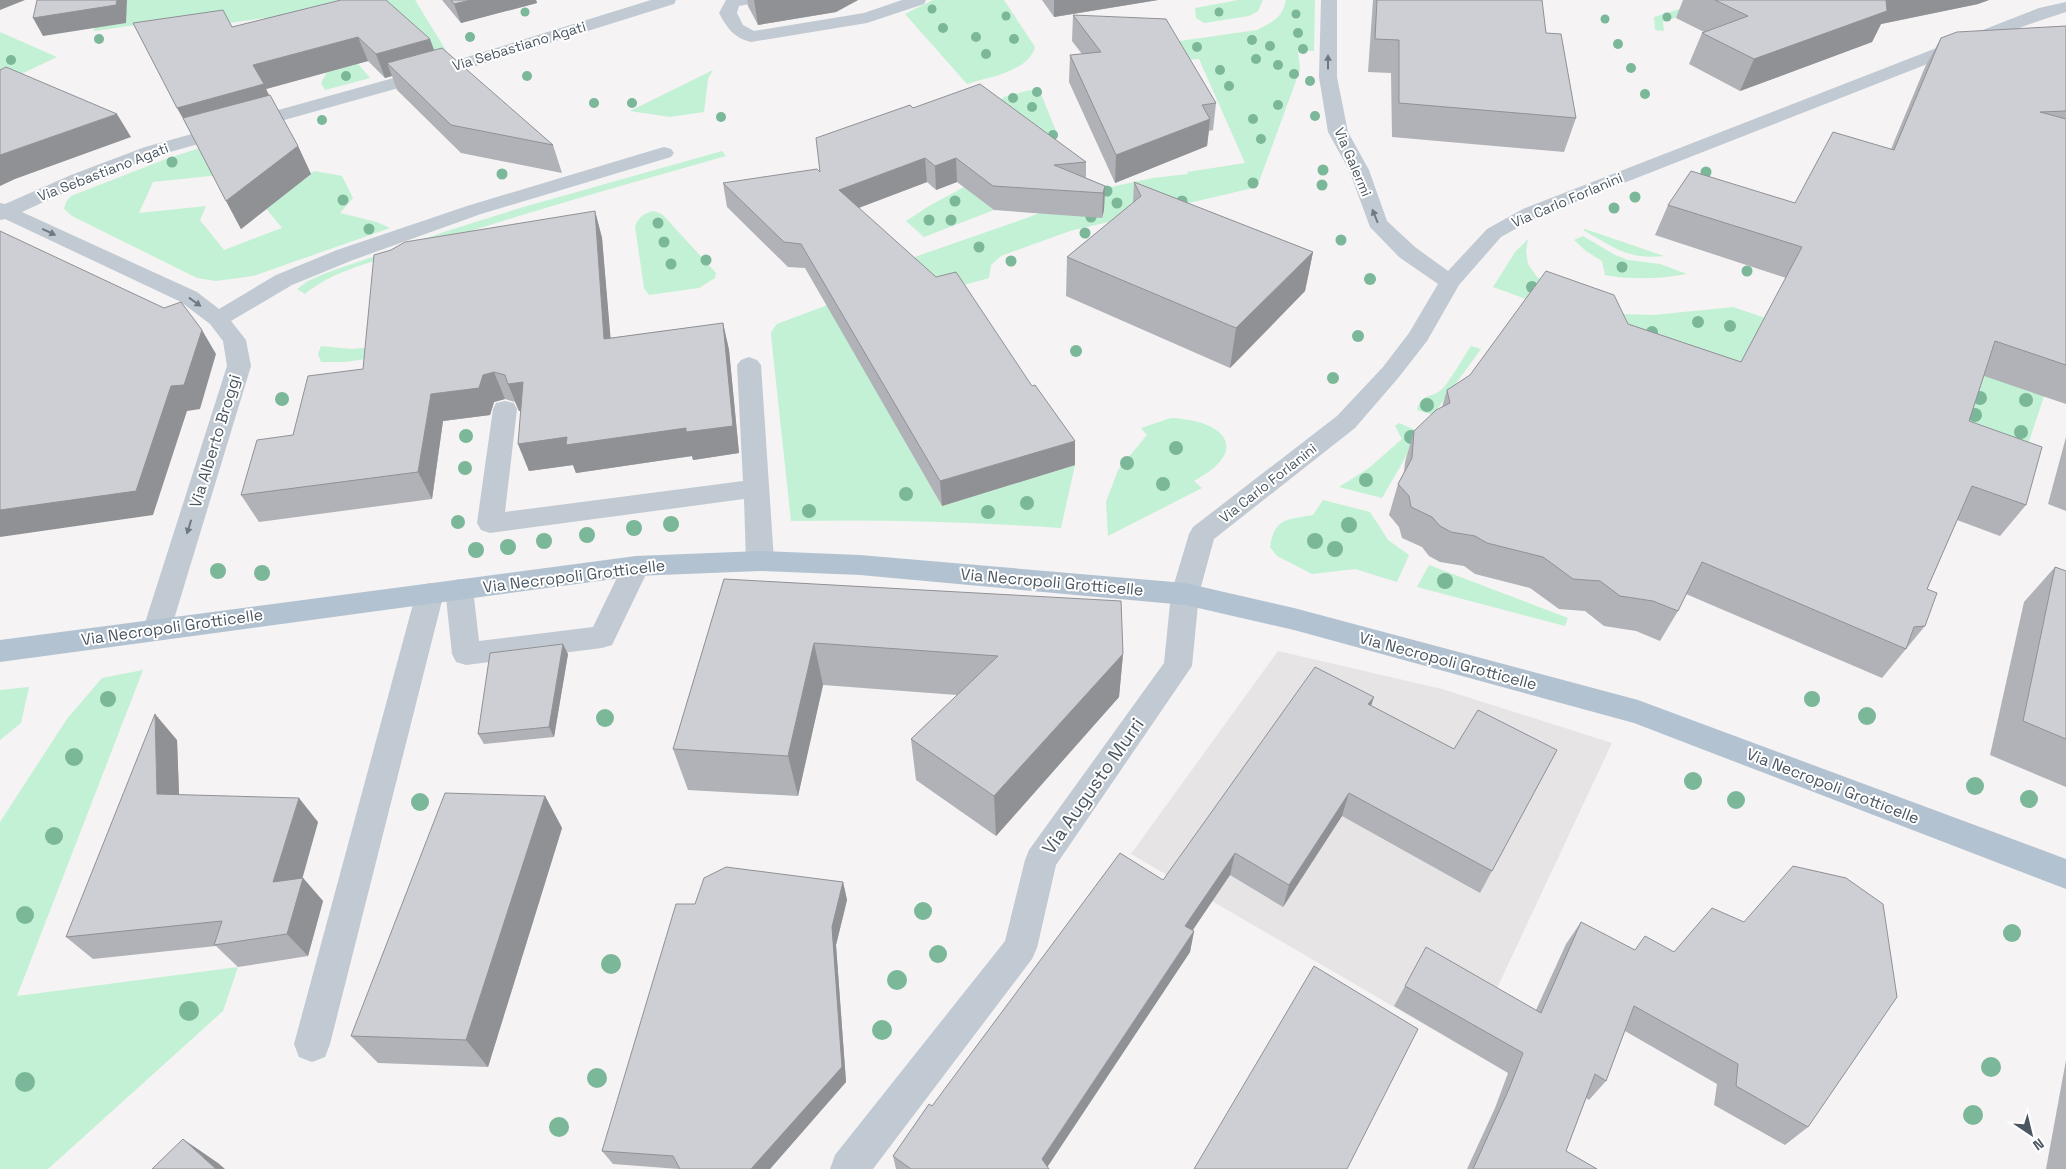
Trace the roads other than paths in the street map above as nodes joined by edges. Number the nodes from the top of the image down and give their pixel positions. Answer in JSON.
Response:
{"nodes":[{"id":1,"x":668,"y":0,"type":"edge"},
{"id":2,"x":744,"y":0,"type":"edge"},
{"id":3,"x":918,"y":0,"type":"edge"},
{"id":4,"x":1329,"y":0,"type":"edge"},
{"id":5,"x":2066,"y":7,"type":"edge"},
{"id":6,"x":664,"y":153,"type":"dead end"},
{"id":7,"x":2,"y":212,"type":"edge"},
{"id":8,"x":1450,"y":282,"type":"junction"},
{"id":9,"x":218,"y":319,"type":"junction"},
{"id":10,"x":749,"y":365,"type":"dead end"},
{"id":11,"x":505,"y":409,"type":"edge"},
{"id":12,"x":756,"y":488,"type":"junction"},
{"id":13,"x":760,"y":561,"type":"junction"},
{"id":14,"x":636,"y":566,"type":"junction"},
{"id":15,"x":444,"y":591,"type":"junction"},
{"id":16,"x":1185,"y":594,"type":"junction"},
{"id":17,"x":157,"y":628,"type":"junction"},
{"id":18,"x":0,"y":651,"type":"edge"},
{"id":19,"x":2066,"y":874,"type":"edge"},
{"id":20,"x":312,"y":1044,"type":"dead end"},
{"id":21,"x":849,"y":1169,"type":"edge"}],
"edges":[{"from":1,"to":7,"type":"street","name":"Via Sebastiano Agati"},
{"from":2,"to":3,"type":"street"},
{"from":8,"to":4,"type":"street","name":"Via Galermi","one_way":true},
{"from":5,"to":8,"type":"street","name":"Via Carlo Forlanini"},
{"from":6,"to":9,"type":"street"},
{"from":7,"to":9,"type":"street","name":"Via Alberto Broggi","one_way":true},
{"from":8,"to":16,"type":"street","name":"Via Carlo Forlanini"},
{"from":9,"to":17,"type":"street","name":"Via Alberto Broggi","one_way":true},
{"from":10,"to":12,"type":"street"},
{"from":11,"to":12,"type":"street"},
{"from":12,"to":13,"type":"street"},
{"from":13,"to":14,"type":"main road","name":"Via Necropoli Grotticelle"},
{"from":13,"to":16,"type":"main road","name":"Via Necropoli Grotticelle"},
{"from":14,"to":15,"type":"main road","name":"Via Necropoli Grotticelle"},
{"from":14,"to":15,"type":"street"},
{"from":15,"to":17,"type":"main road","name":"Via Necropoli Grotticelle"},
{"from":15,"to":20,"type":"street"},
{"from":16,"to":19,"type":"main road","name":"Via Necropoli Grotticelle"},
{"from":16,"to":21,"type":"street","name":"Via Augusto Murri"},
{"from":17,"to":18,"type":"main road","name":"Via Necropoli Grotticelle"}]}
